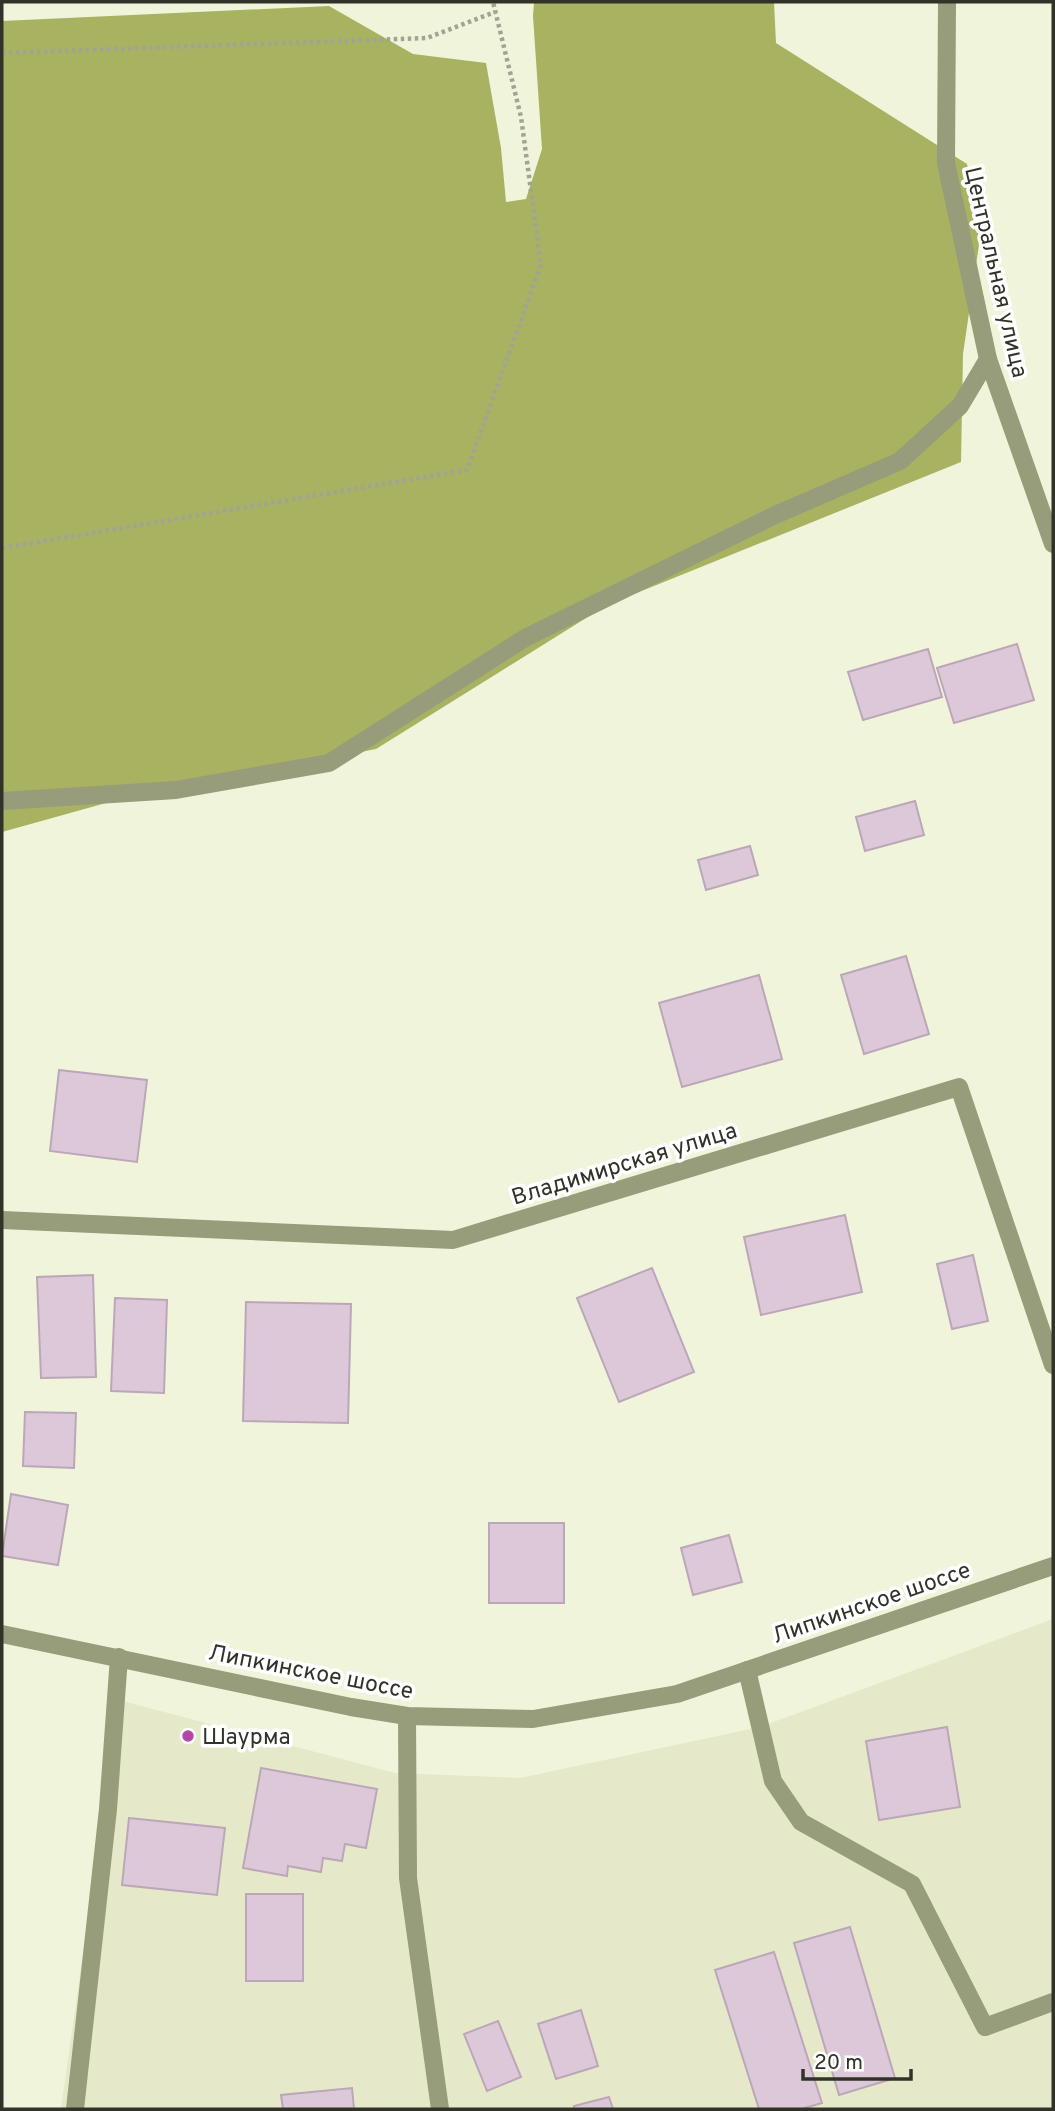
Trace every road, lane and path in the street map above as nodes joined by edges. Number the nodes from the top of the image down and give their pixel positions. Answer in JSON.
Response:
{"nodes":[{"id":1,"x":493,"y":2,"type":"edge"},
{"id":2,"x":947,"y":2,"type":"edge"},
{"id":3,"x":495,"y":12,"type":"junction"},
{"id":4,"x":2,"y":53,"type":"edge"},
{"id":5,"x":988,"y":359,"type":"junction"},
{"id":6,"x":1053,"y":544,"type":"edge"},
{"id":7,"x":2,"y":548,"type":"edge"},
{"id":8,"x":2,"y":801,"type":"edge"},
{"id":9,"x":2,"y":1220,"type":"edge"},
{"id":10,"x":1053,"y":1365,"type":"edge"},
{"id":11,"x":1053,"y":1566,"type":"edge"},
{"id":12,"x":2,"y":1634,"type":"edge"},
{"id":13,"x":119,"y":1657,"type":"junction"},
{"id":14,"x":747,"y":1670,"type":"junction"},
{"id":15,"x":407,"y":1716,"type":"junction"},
{"id":16,"x":1053,"y":2002,"type":"edge"},
{"id":17,"x":75,"y":2109,"type":"edge"},
{"id":18,"x":440,"y":2109,"type":"edge"}],
"edges":[{"from":1,"to":3,"type":"path"},
{"from":2,"to":5,"type":"street","name":"Центральная улица"},
{"from":3,"to":4,"type":"path"},
{"from":3,"to":7,"type":"path"},
{"from":5,"to":6,"type":"street","name":"Центральная улица"},
{"from":5,"to":8,"type":"street"},
{"from":9,"to":10,"type":"street","name":"Владимирская улица"},
{"from":11,"to":14,"type":"street","name":"Липкинское шоссе"},
{"from":12,"to":13,"type":"street","name":"Липкинское шоссе"},
{"from":13,"to":15,"type":"street","name":"Липкинское шоссе"},
{"from":13,"to":17,"type":"street"},
{"from":14,"to":15,"type":"street","name":"Липкинское шоссе"},
{"from":14,"to":16,"type":"street"},
{"from":15,"to":18,"type":"street"}]}
